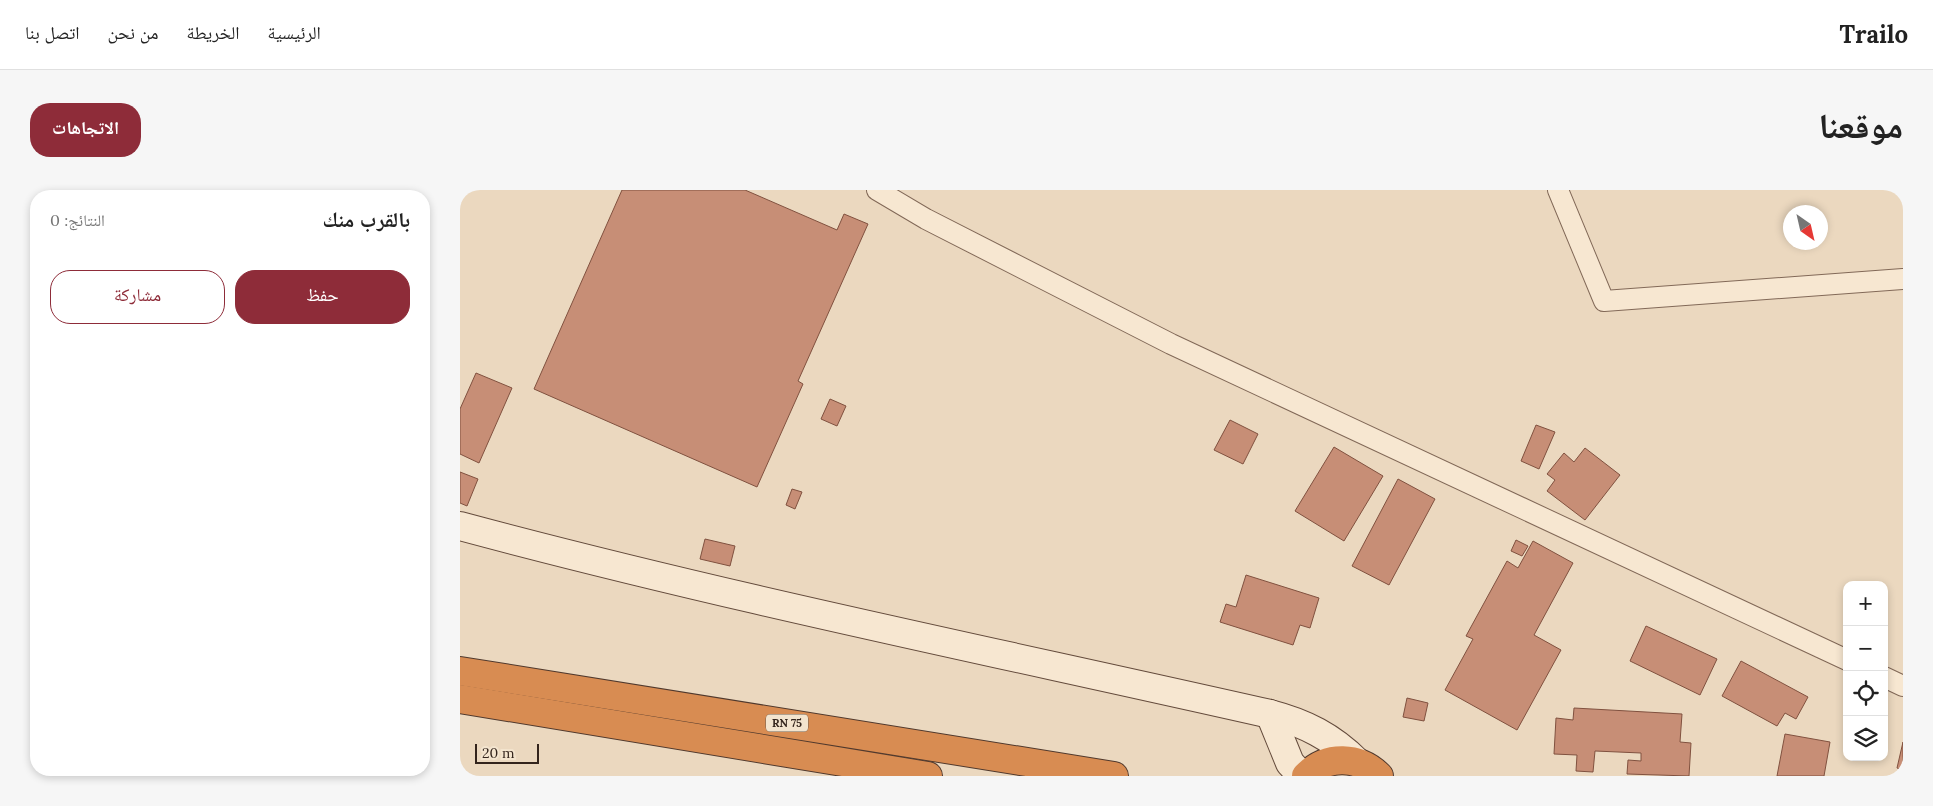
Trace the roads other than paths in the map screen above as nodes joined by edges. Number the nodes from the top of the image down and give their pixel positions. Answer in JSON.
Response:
{"nodes":[{"id":1,"x":877,"y":190,"type":"edge"},
{"id":2,"x":1558,"y":190,"type":"edge"},
{"id":3,"x":1903,"y":279,"type":"edge"},
{"id":4,"x":460,"y":526,"type":"edge"},
{"id":5,"x":1843,"y":658,"type":"edge"},
{"id":6,"x":460,"y":671,"type":"edge"},
{"id":7,"x":1888,"y":679,"type":"edge"},
{"id":8,"x":1903,"y":686,"type":"edge"},
{"id":9,"x":460,"y":699,"type":"edge"},
{"id":10,"x":1270,"y":714,"type":"junction"},
{"id":11,"x":1368,"y":769,"type":"edge"},
{"id":12,"x":928,"y":776,"type":"edge"},
{"id":13,"x":1114,"y":776,"type":"edge"},
{"id":14,"x":1302,"y":776,"type":"edge"},
{"id":15,"x":1306,"y":776,"type":"edge"}],
"edges":[{"from":1,"to":5,"type":"street"},
{"from":2,"to":3,"type":"street"},
{"from":4,"to":10,"type":"street"},
{"from":6,"to":13,"type":"highway","number":"RN 75"},
{"from":7,"to":8,"type":"street"},
{"from":9,"to":12,"type":"highway","number":"RN 75"},
{"from":10,"to":11,"type":"street"},
{"from":10,"to":14,"type":"street"},
{"from":11,"to":15,"type":"highway"}]}
